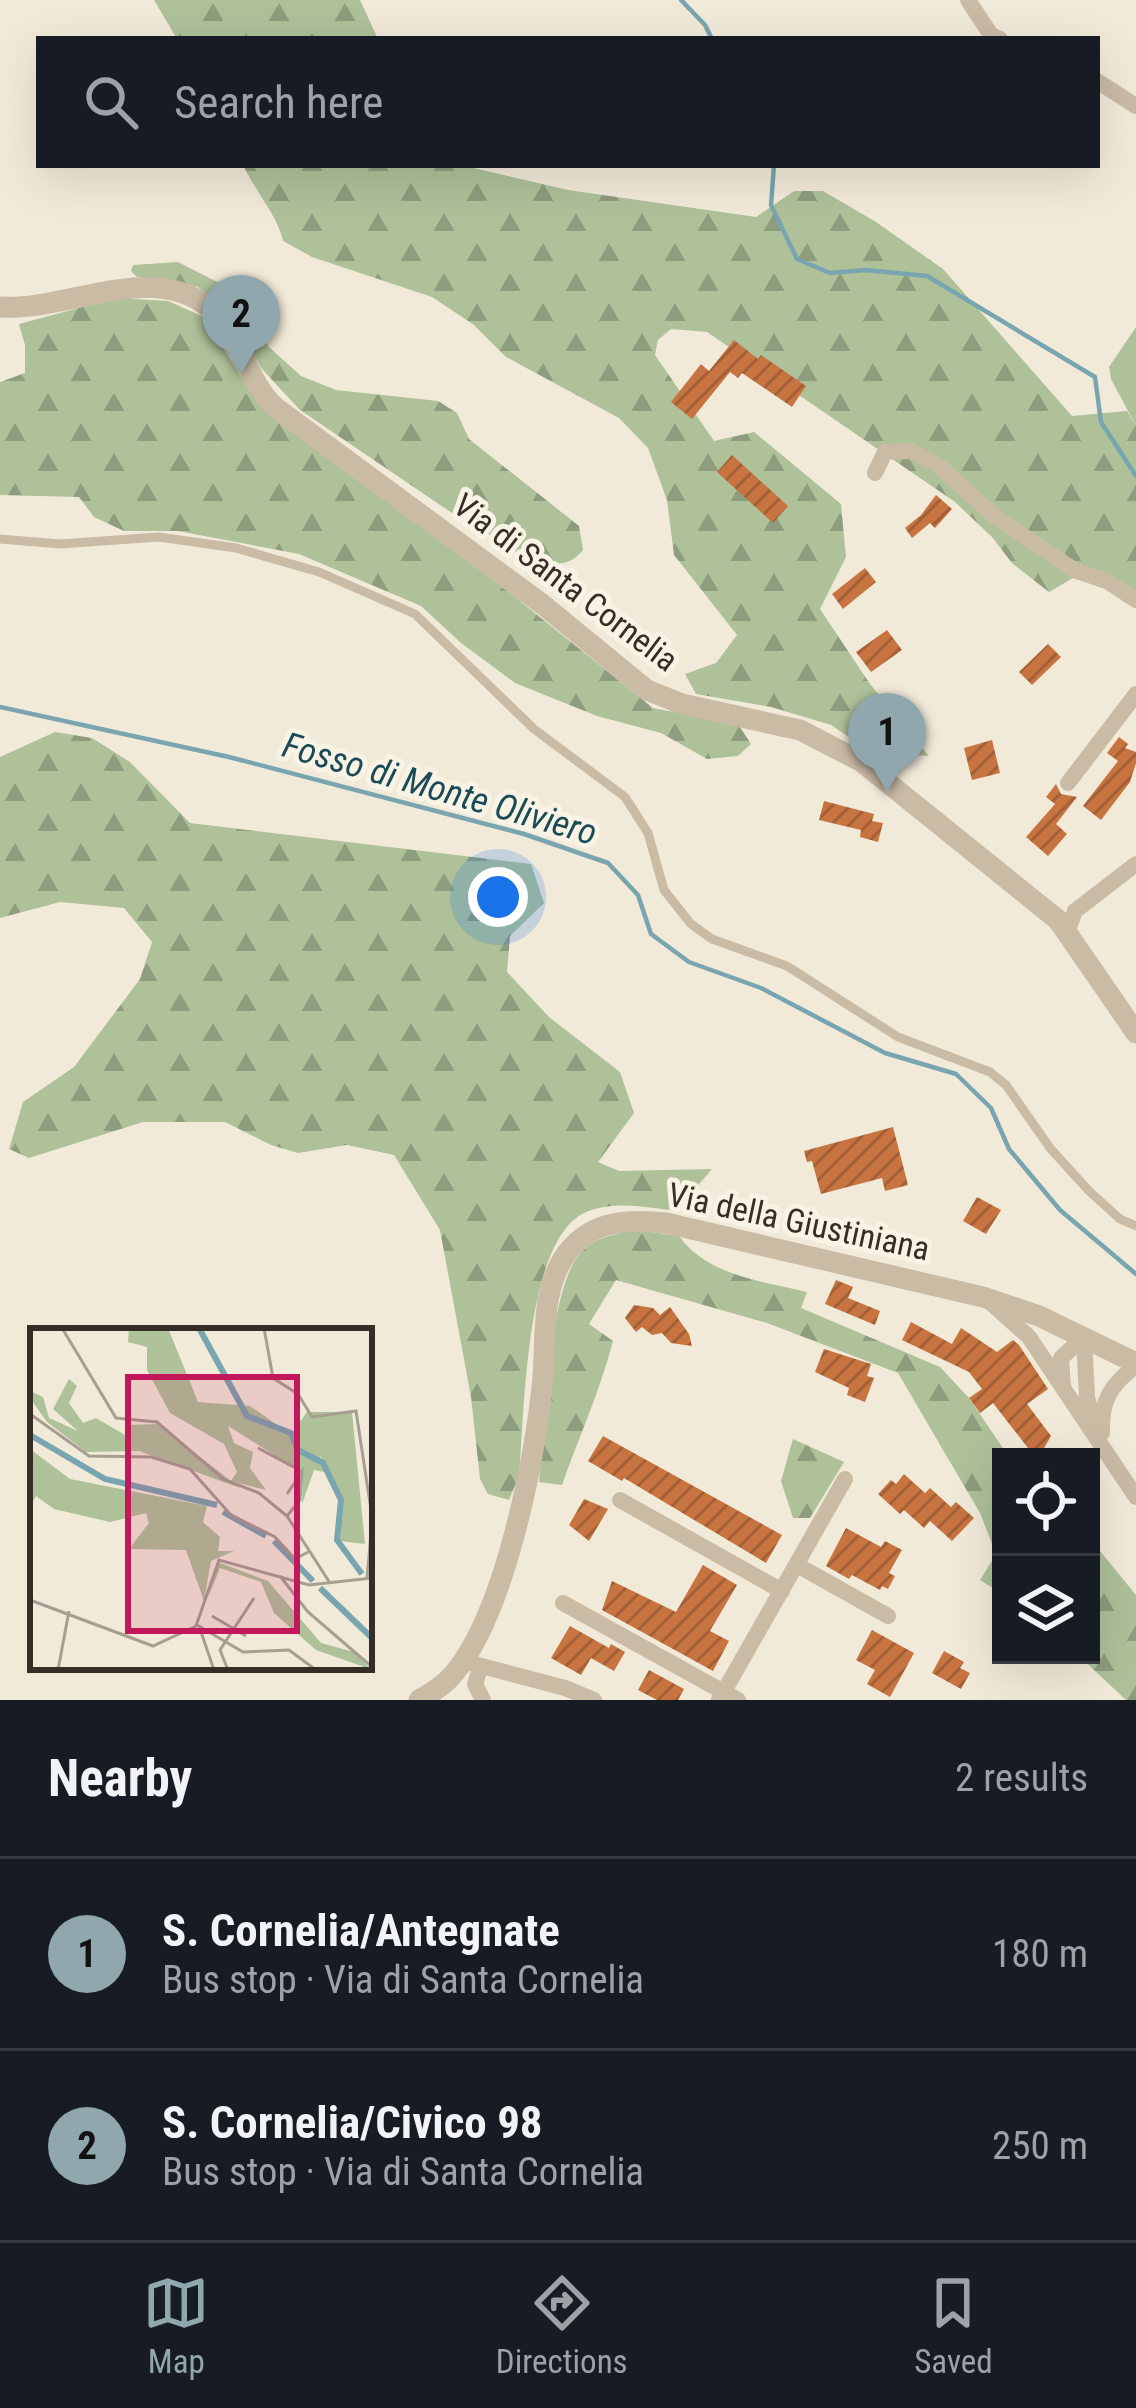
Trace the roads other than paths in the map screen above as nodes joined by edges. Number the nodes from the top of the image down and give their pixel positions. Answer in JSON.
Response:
{"nodes":[{"id":1,"x":968,"y":0,"type":"edge"},
{"id":2,"x":993,"y":36,"type":"edge"},
{"id":3,"x":1100,"y":83,"type":"edge"},
{"id":4,"x":1136,"y":106,"type":"edge"},
{"id":5,"x":0,"y":308,"type":"edge"},
{"id":6,"x":875,"y":473,"type":"dead end"},
{"id":7,"x":0,"y":539,"type":"edge"},
{"id":8,"x":1136,"y":600,"type":"edge"},
{"id":9,"x":1136,"y":694,"type":"edge"},
{"id":10,"x":1068,"y":784,"type":"dead end"},
{"id":11,"x":1136,"y":865,"type":"edge"},
{"id":12,"x":1068,"y":930,"type":"junction"},
{"id":13,"x":1136,"y":1033,"type":"edge"},
{"id":14,"x":1136,"y":1226,"type":"edge"},
{"id":15,"x":983,"y":1297,"type":"junction"},
{"id":16,"x":1084,"y":1337,"type":"junction"},
{"id":17,"x":1136,"y":1365,"type":"edge"},
{"id":18,"x":1064,"y":1392,"type":"junction"},
{"id":19,"x":1103,"y":1446,"type":"junction"},
{"id":20,"x":845,"y":1479,"type":"dead end"},
{"id":21,"x":1136,"y":1497,"type":"edge"},
{"id":22,"x":620,"y":1500,"type":"dead end"},
{"id":23,"x":797,"y":1565,"type":"junction"},
{"id":24,"x":782,"y":1591,"type":"junction"},
{"id":25,"x":563,"y":1603,"type":"dead end"},
{"id":26,"x":888,"y":1616,"type":"dead end"},
{"id":27,"x":472,"y":1663,"type":"junction"},
{"id":28,"x":727,"y":1697,"type":"edge"},
{"id":29,"x":419,"y":1700,"type":"edge"},
{"id":30,"x":484,"y":1700,"type":"edge"},
{"id":31,"x":594,"y":1700,"type":"edge"}],
"edges":[{"from":1,"to":2,"type":"street"},
{"from":3,"to":4,"type":"street"},
{"from":5,"to":12,"type":"street","name":"Via di Santa Cornelia"},
{"from":6,"to":8,"type":"street"},
{"from":7,"to":14,"type":"lane"},
{"from":9,"to":10,"type":"street"},
{"from":11,"to":12,"type":"street"},
{"from":12,"to":13,"type":"street","name":"Via di Santa Cornelia"},
{"from":15,"to":16,"type":"street","name":"Via della Giustiniana"},
{"from":15,"to":18,"type":"street"},
{"from":15,"to":27,"type":"street","name":"Via della Giustiniana"},
{"from":16,"to":17,"type":"street","name":"Via della Giustiniana"},
{"from":16,"to":18,"type":"street"},
{"from":16,"to":19,"type":"street"},
{"from":17,"to":19,"type":"street"},
{"from":18,"to":19,"type":"street"},
{"from":19,"to":21,"type":"street"},
{"from":20,"to":23,"type":"street"},
{"from":22,"to":24,"type":"street"},
{"from":23,"to":24,"type":"street"},
{"from":23,"to":26,"type":"street"},
{"from":24,"to":28,"type":"street"},
{"from":25,"to":28,"type":"street"},
{"from":27,"to":29,"type":"street","name":"Via della Giustiniana"},
{"from":27,"to":30,"type":"street"},
{"from":27,"to":31,"type":"street"}]}
